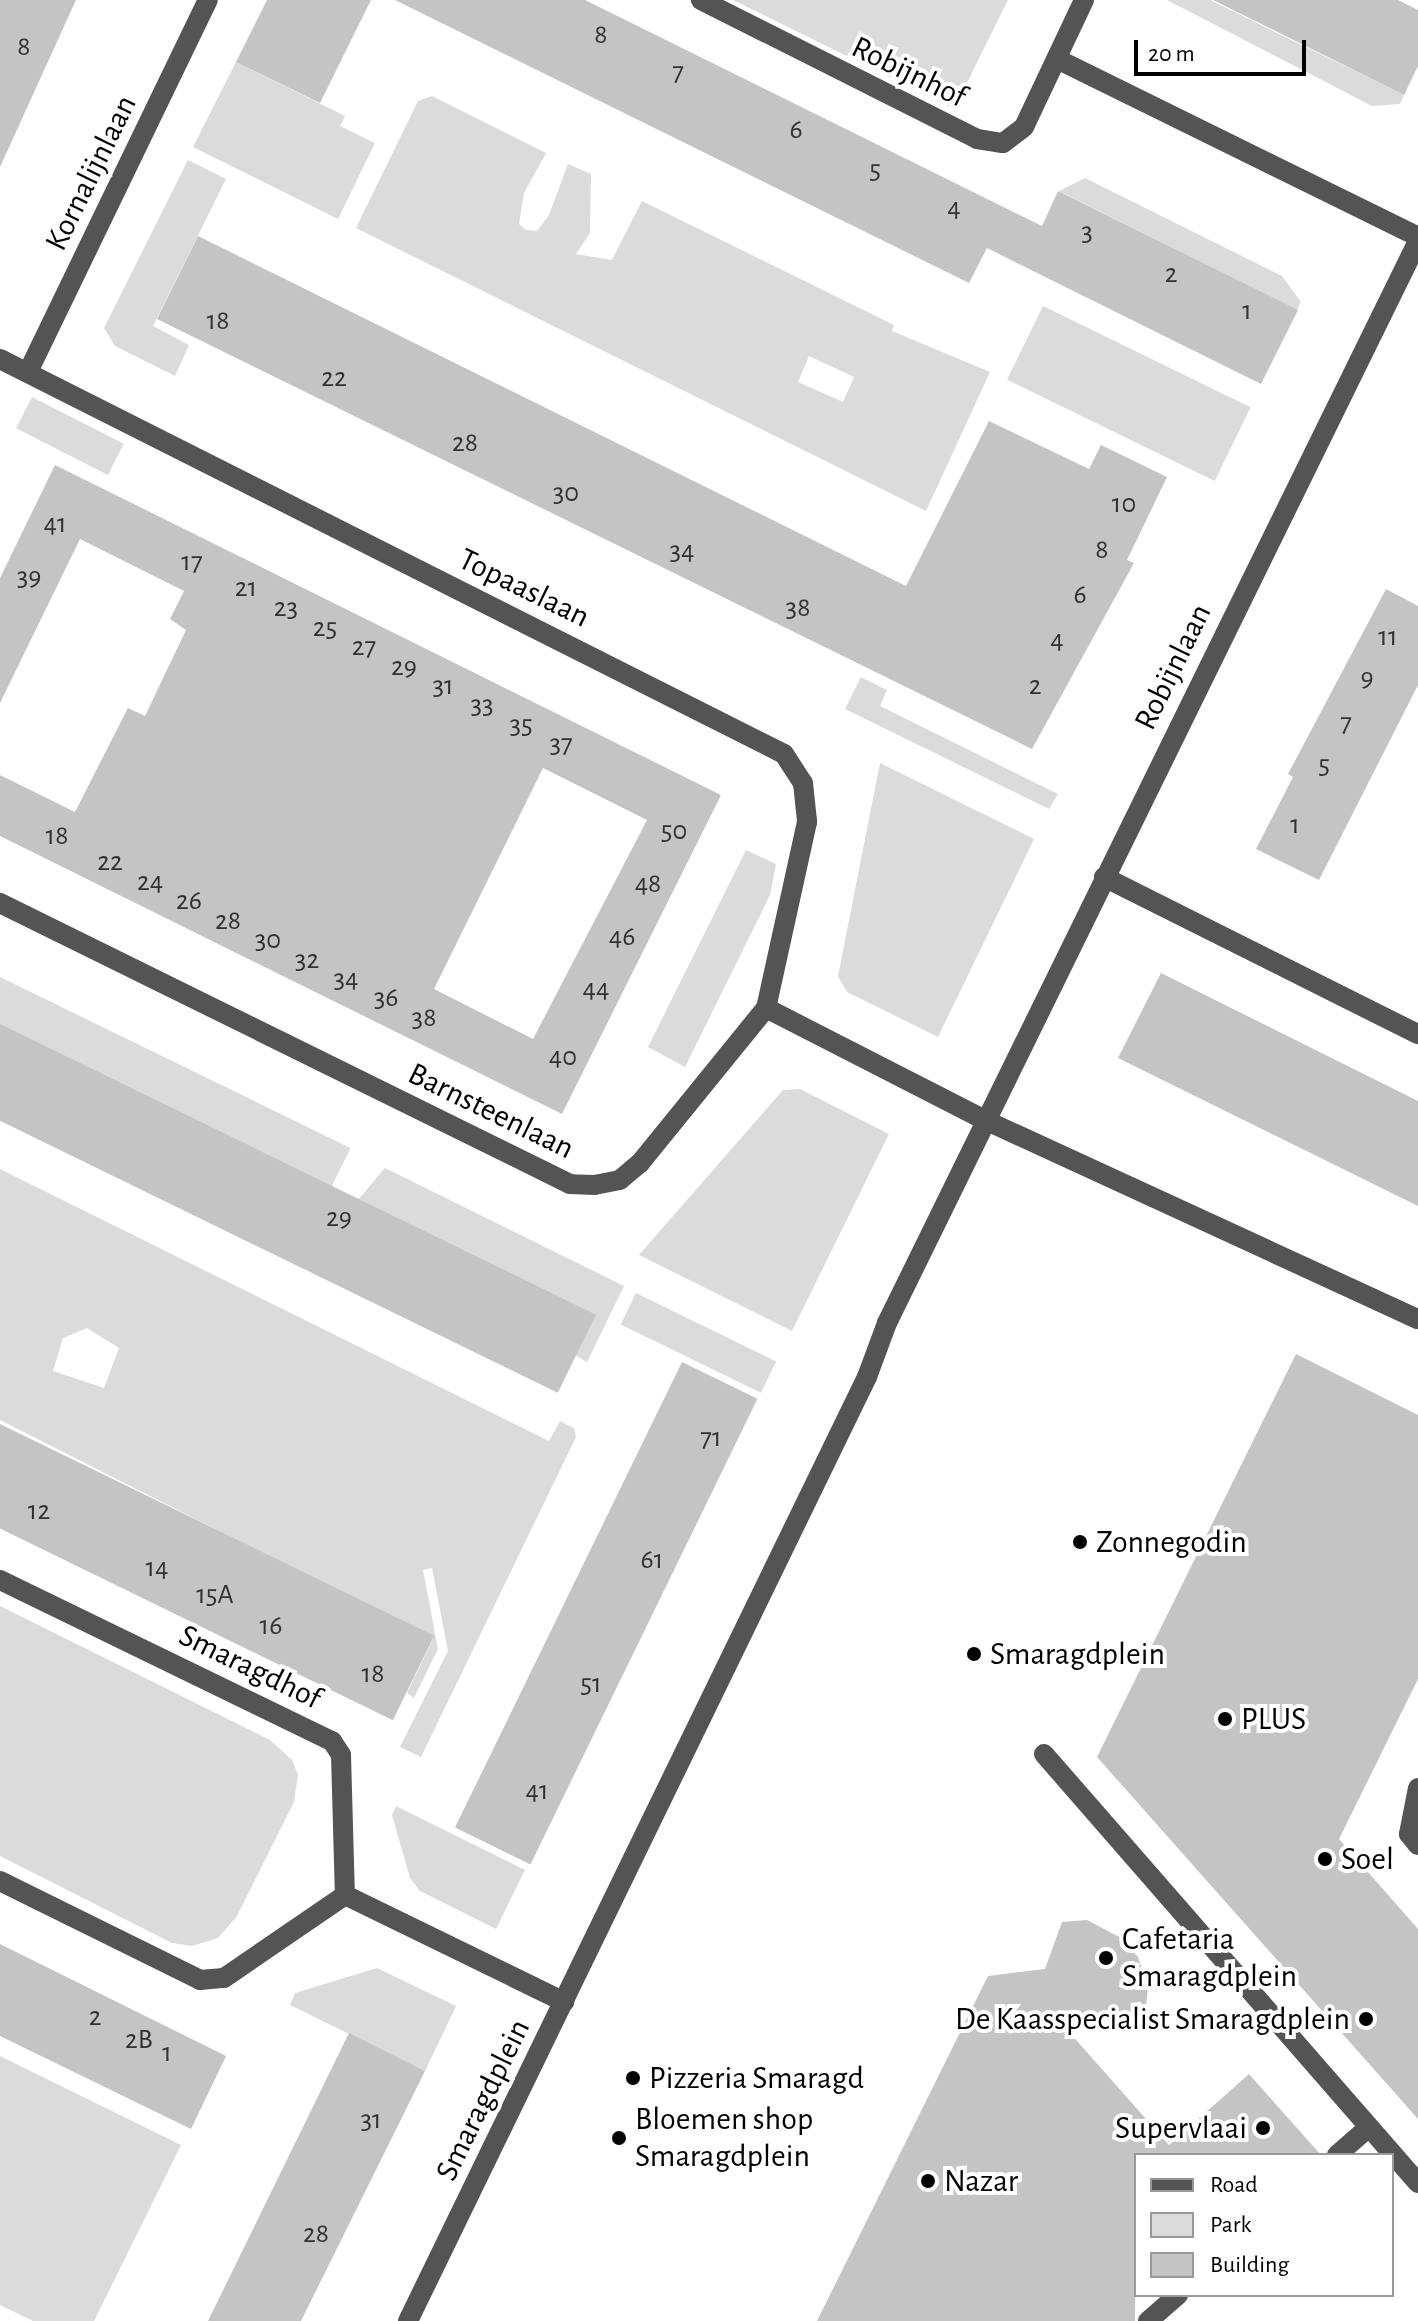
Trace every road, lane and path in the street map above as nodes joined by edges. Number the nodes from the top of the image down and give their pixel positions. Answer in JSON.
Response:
{"nodes":[{"id":1,"x":208,"y":0,"type":"edge"},
{"id":2,"x":701,"y":0,"type":"edge"},
{"id":3,"x":1084,"y":0,"type":"edge"},
{"id":4,"x":1057,"y":59,"type":"junction"},
{"id":5,"x":1418,"y":239,"type":"edge"},
{"id":6,"x":0,"y":359,"type":"edge"},
{"id":7,"x":28,"y":372,"type":"junction"},
{"id":8,"x":1104,"y":877,"type":"junction"},
{"id":9,"x":0,"y":903,"type":"edge"},
{"id":10,"x":766,"y":1008,"type":"junction"},
{"id":11,"x":1418,"y":1034,"type":"edge"},
{"id":12,"x":987,"y":1121,"type":"junction"},
{"id":13,"x":1418,"y":1319,"type":"edge"},
{"id":14,"x":0,"y":1580,"type":"edge"},
{"id":15,"x":1044,"y":1754,"type":"dead end"},
{"id":16,"x":1418,"y":1788,"type":"edge"},
{"id":17,"x":1418,"y":1845,"type":"edge"},
{"id":18,"x":0,"y":1881,"type":"edge"},
{"id":19,"x":345,"y":1895,"type":"junction"},
{"id":20,"x":564,"y":2002,"type":"junction"},
{"id":21,"x":1368,"y":2128,"type":"junction"},
{"id":22,"x":1339,"y":2153,"type":"edge"},
{"id":23,"x":1391,"y":2153,"type":"edge"},
{"id":24,"x":1394,"y":2157,"type":"edge"},
{"id":25,"x":1418,"y":2183,"type":"edge"},
{"id":26,"x":1176,"y":2297,"type":"edge"},
{"id":27,"x":408,"y":2321,"type":"edge"},
{"id":28,"x":1148,"y":2321,"type":"edge"}],
"edges":[{"from":1,"to":7,"type":"street","name":"Kornalijnlaan"},
{"from":2,"to":4,"type":"street","name":"Robijnhof"},
{"from":3,"to":4,"type":"street","name":"Robijnhof"},
{"from":4,"to":5,"type":"street"},
{"from":5,"to":8,"type":"street","name":"Robijnlaan"},
{"from":6,"to":7,"type":"street","name":"Topaaslaan"},
{"from":7,"to":10,"type":"street","name":"Topaaslaan"},
{"from":8,"to":11,"type":"street"},
{"from":8,"to":12,"type":"street","name":"Robijnlaan"},
{"from":9,"to":10,"type":"street","name":"Barnsteenlaan"},
{"from":10,"to":12,"type":"street"},
{"from":12,"to":13,"type":"street"},
{"from":12,"to":20,"type":"street","name":"Smaragdplein"},
{"from":14,"to":19,"type":"street","name":"Smaragdhof"},
{"from":15,"to":21,"type":"street"},
{"from":16,"to":17,"type":"street"},
{"from":18,"to":19,"type":"street"},
{"from":19,"to":20,"type":"street"},
{"from":20,"to":27,"type":"street","name":"Smaragdplein"},
{"from":21,"to":22,"type":"street"},
{"from":21,"to":23,"type":"street"},
{"from":24,"to":25,"type":"street"},
{"from":26,"to":28,"type":"street"}]}
